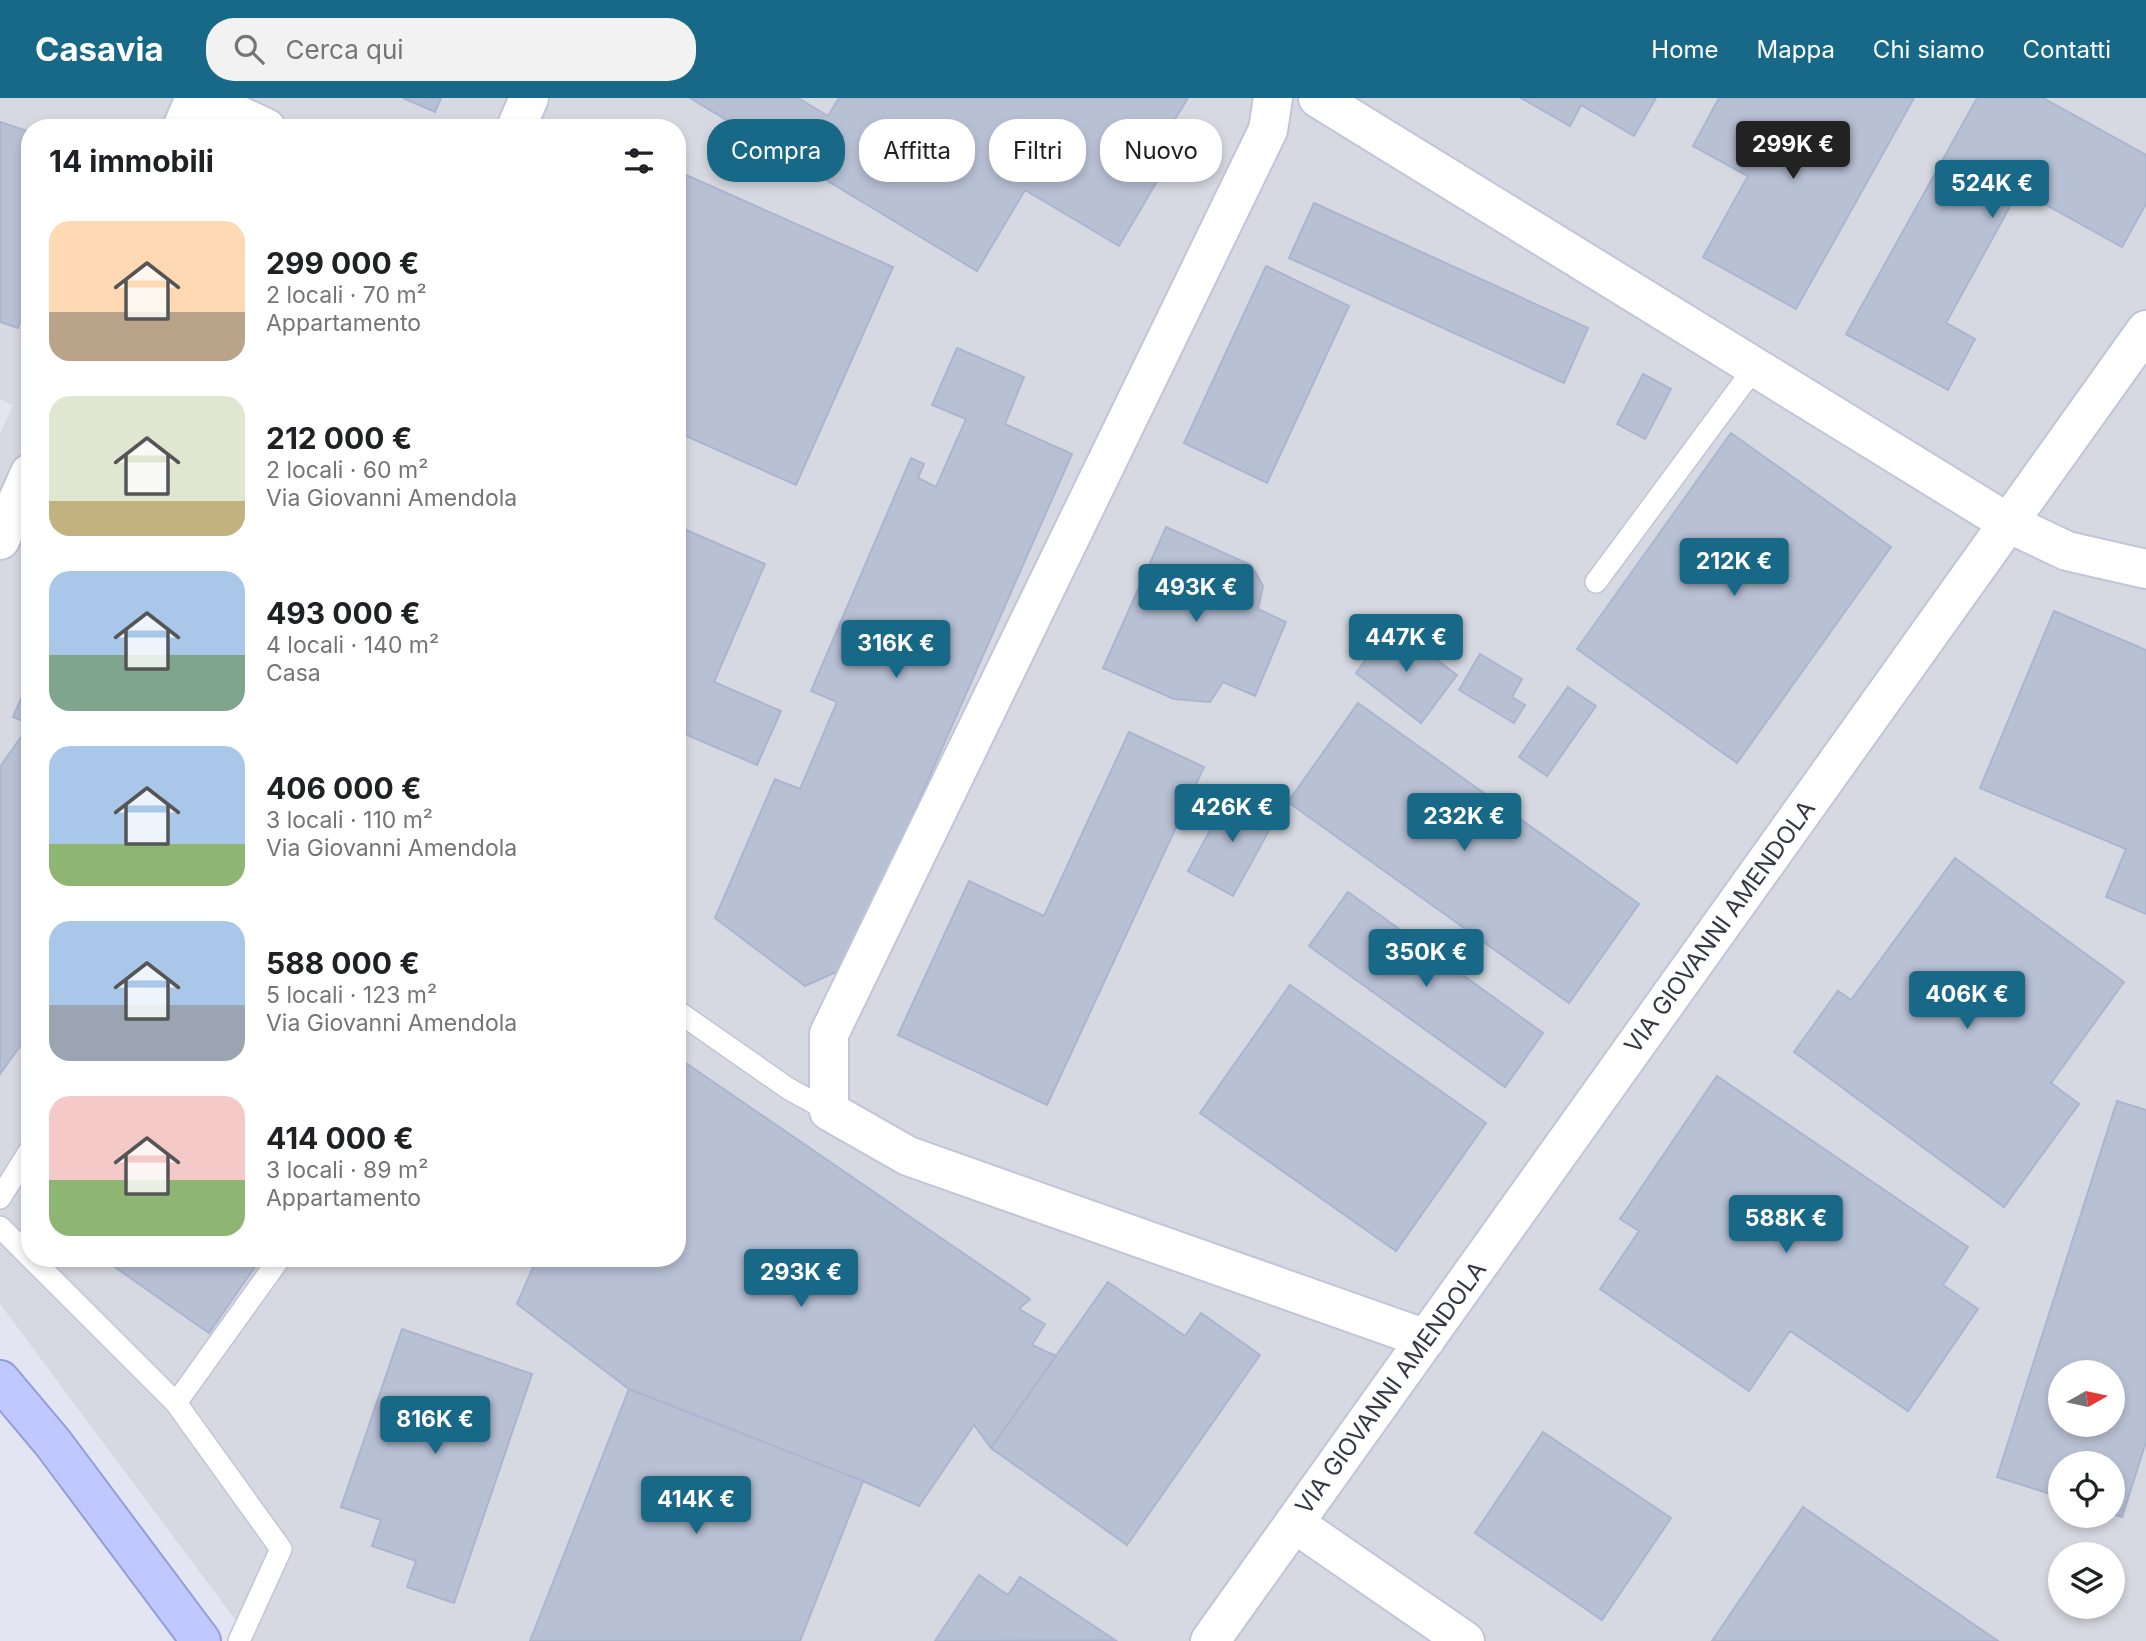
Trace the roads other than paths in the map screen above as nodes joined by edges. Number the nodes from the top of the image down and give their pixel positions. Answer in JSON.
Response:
{"nodes":[{"id":1,"x":195,"y":98,"type":"edge"},
{"id":2,"x":201,"y":98,"type":"edge"},
{"id":3,"x":529,"y":98,"type":"edge"},
{"id":4,"x":1273,"y":98,"type":"edge"},
{"id":5,"x":1318,"y":98,"type":"edge"},
{"id":6,"x":186,"y":119,"type":"edge"},
{"id":7,"x":246,"y":119,"type":"edge"},
{"id":8,"x":520,"y":119,"type":"edge"},
{"id":9,"x":2146,"y":330,"type":"edge"},
{"id":10,"x":1755,"y":367,"type":"junction"},
{"id":11,"x":21,"y":493,"type":"edge"},
{"id":12,"x":2008,"y":523,"type":"junction"},
{"id":13,"x":0,"y":540,"type":"edge"},
{"id":14,"x":2146,"y":569,"type":"edge"},
{"id":15,"x":1596,"y":582,"type":"dead end"},
{"id":16,"x":686,"y":1017,"type":"edge"},
{"id":17,"x":829,"y":1111,"type":"junction"},
{"id":18,"x":21,"y":1164,"type":"edge"},
{"id":19,"x":0,"y":1198,"type":"edge"},
{"id":20,"x":0,"y":1227,"type":"edge"},
{"id":21,"x":21,"y":1249,"type":"edge"},
{"id":22,"x":39,"y":1267,"type":"edge"},
{"id":23,"x":274,"y":1267,"type":"edge"},
{"id":24,"x":1426,"y":1339,"type":"junction"},
{"id":25,"x":0,"y":1380,"type":"edge"},
{"id":26,"x":176,"y":1403,"type":"junction"},
{"id":27,"x":1294,"y":1523,"type":"junction"},
{"id":28,"x":201,"y":1641,"type":"edge"},
{"id":29,"x":239,"y":1641,"type":"edge"},
{"id":30,"x":1210,"y":1641,"type":"edge"},
{"id":31,"x":1465,"y":1641,"type":"edge"}],
"edges":[{"from":1,"to":6,"type":"street"},
{"from":2,"to":7,"type":"street"},
{"from":3,"to":8,"type":"street"},
{"from":4,"to":17,"type":"street"},
{"from":5,"to":10,"type":"street"},
{"from":9,"to":12,"type":"street","name":"VIA GIOVANNI AMENDOLA"},
{"from":10,"to":12,"type":"street"},
{"from":10,"to":15,"type":"lane"},
{"from":11,"to":13,"type":"street"},
{"from":12,"to":14,"type":"street"},
{"from":12,"to":24,"type":"street","name":"VIA GIOVANNI AMENDOLA"},
{"from":16,"to":17,"type":"lane"},
{"from":17,"to":24,"type":"street"},
{"from":18,"to":19,"type":"lane"},
{"from":20,"to":21,"type":"lane"},
{"from":22,"to":26,"type":"lane"},
{"from":23,"to":26,"type":"lane"},
{"from":24,"to":27,"type":"street","name":"VIA GIOVANNI AMENDOLA"},
{"from":25,"to":28,"type":"main road"},
{"from":26,"to":29,"type":"lane"},
{"from":27,"to":30,"type":"street","name":"VIA GIOVANNI AMENDOLA"},
{"from":27,"to":31,"type":"street","name":"VIA GIOVANNI AMENDOLA"}]}
